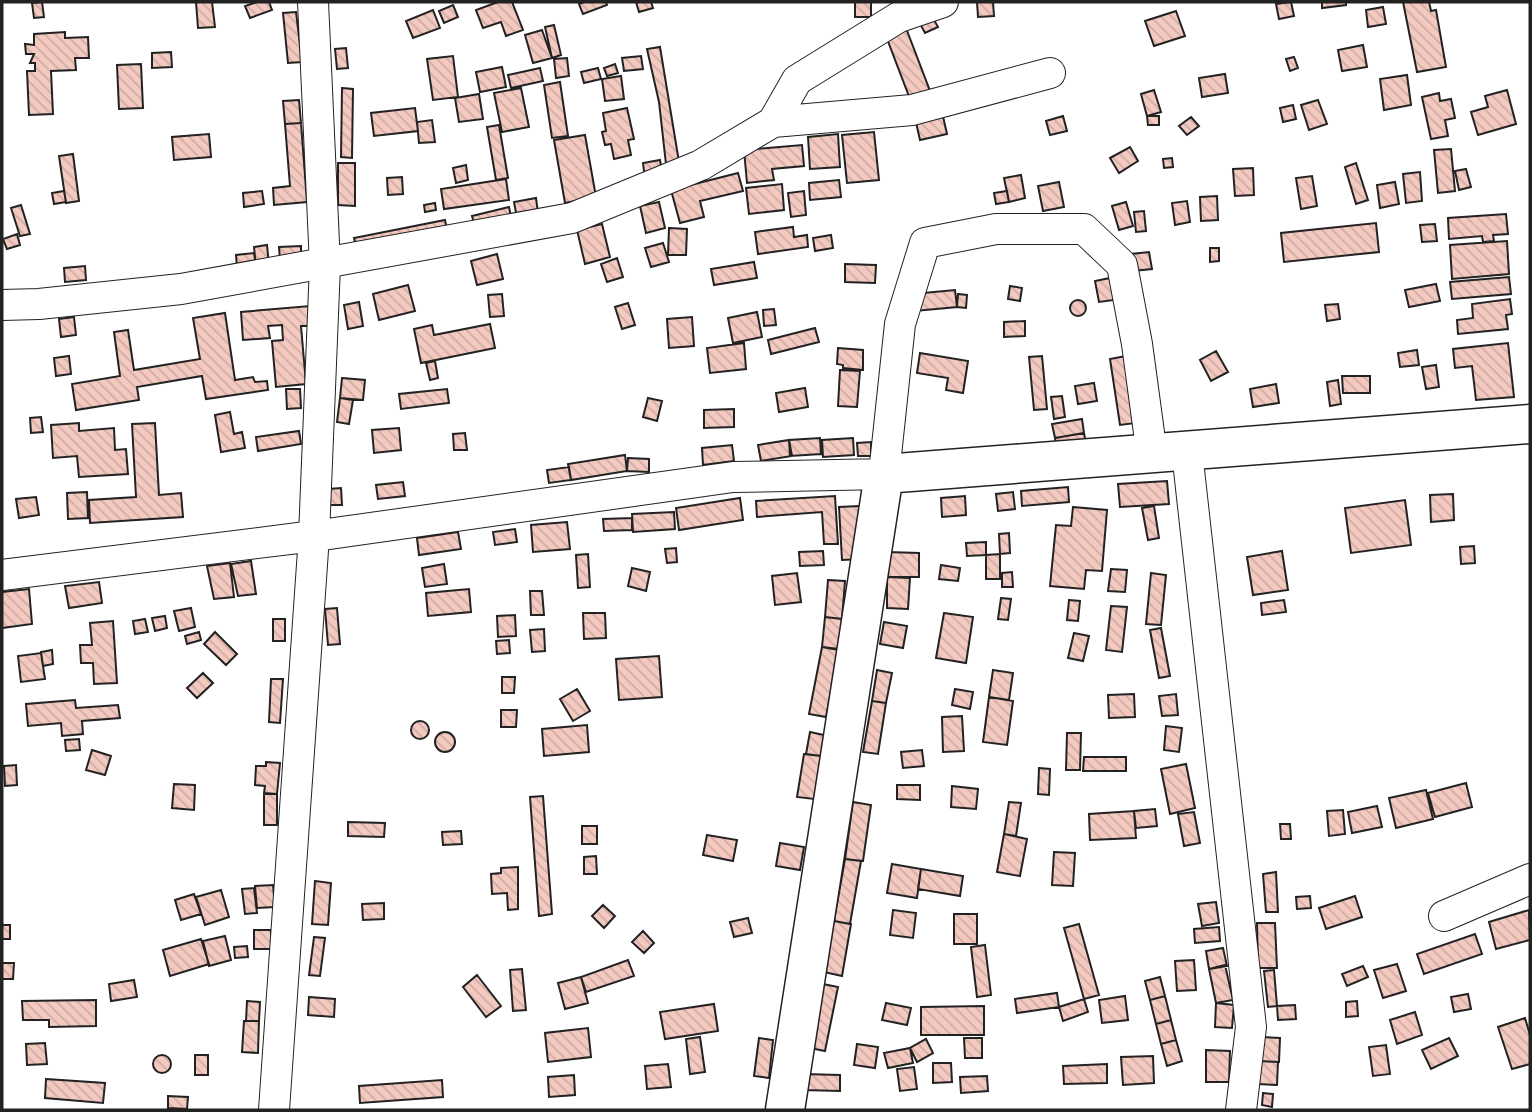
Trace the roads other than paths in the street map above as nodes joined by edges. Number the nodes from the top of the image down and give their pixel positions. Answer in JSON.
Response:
{"nodes":[{"id":1,"x":313,"y":2,"type":"edge"},
{"id":2,"x":943,"y":2,"type":"edge"},
{"id":3,"x":1050,"y":73,"type":"dead end"},
{"id":4,"x":773,"y":121,"type":"junction"},
{"id":5,"x":325,"y":265,"type":"junction"},
{"id":6,"x":2,"y":305,"type":"edge"},
{"id":7,"x":1530,"y":424,"type":"edge"},
{"id":8,"x":1169,"y":453,"type":"junction"},
{"id":9,"x":884,"y":474,"type":"junction"},
{"id":10,"x":314,"y":536,"type":"junction"},
{"id":11,"x":2,"y":575,"type":"edge"},
{"id":12,"x":1530,"y":879,"type":"edge"},
{"id":13,"x":1444,"y":916,"type":"dead end"},
{"id":14,"x":274,"y":1110,"type":"edge"},
{"id":15,"x":785,"y":1110,"type":"edge"},
{"id":16,"x":1241,"y":1110,"type":"edge"}],
"edges":[{"from":1,"to":5,"type":"street"},
{"from":2,"to":4,"type":"street"},
{"from":3,"to":4,"type":"street"},
{"from":4,"to":5,"type":"street"},
{"from":5,"to":6,"type":"street"},
{"from":5,"to":10,"type":"street"},
{"from":7,"to":8,"type":"main road"},
{"from":8,"to":9,"type":"main road"},
{"from":8,"to":9,"type":"street"},
{"from":8,"to":16,"type":"street"},
{"from":9,"to":10,"type":"street"},
{"from":9,"to":15,"type":"main road"},
{"from":10,"to":11,"type":"street"},
{"from":10,"to":14,"type":"street"},
{"from":12,"to":13,"type":"street"}]}
